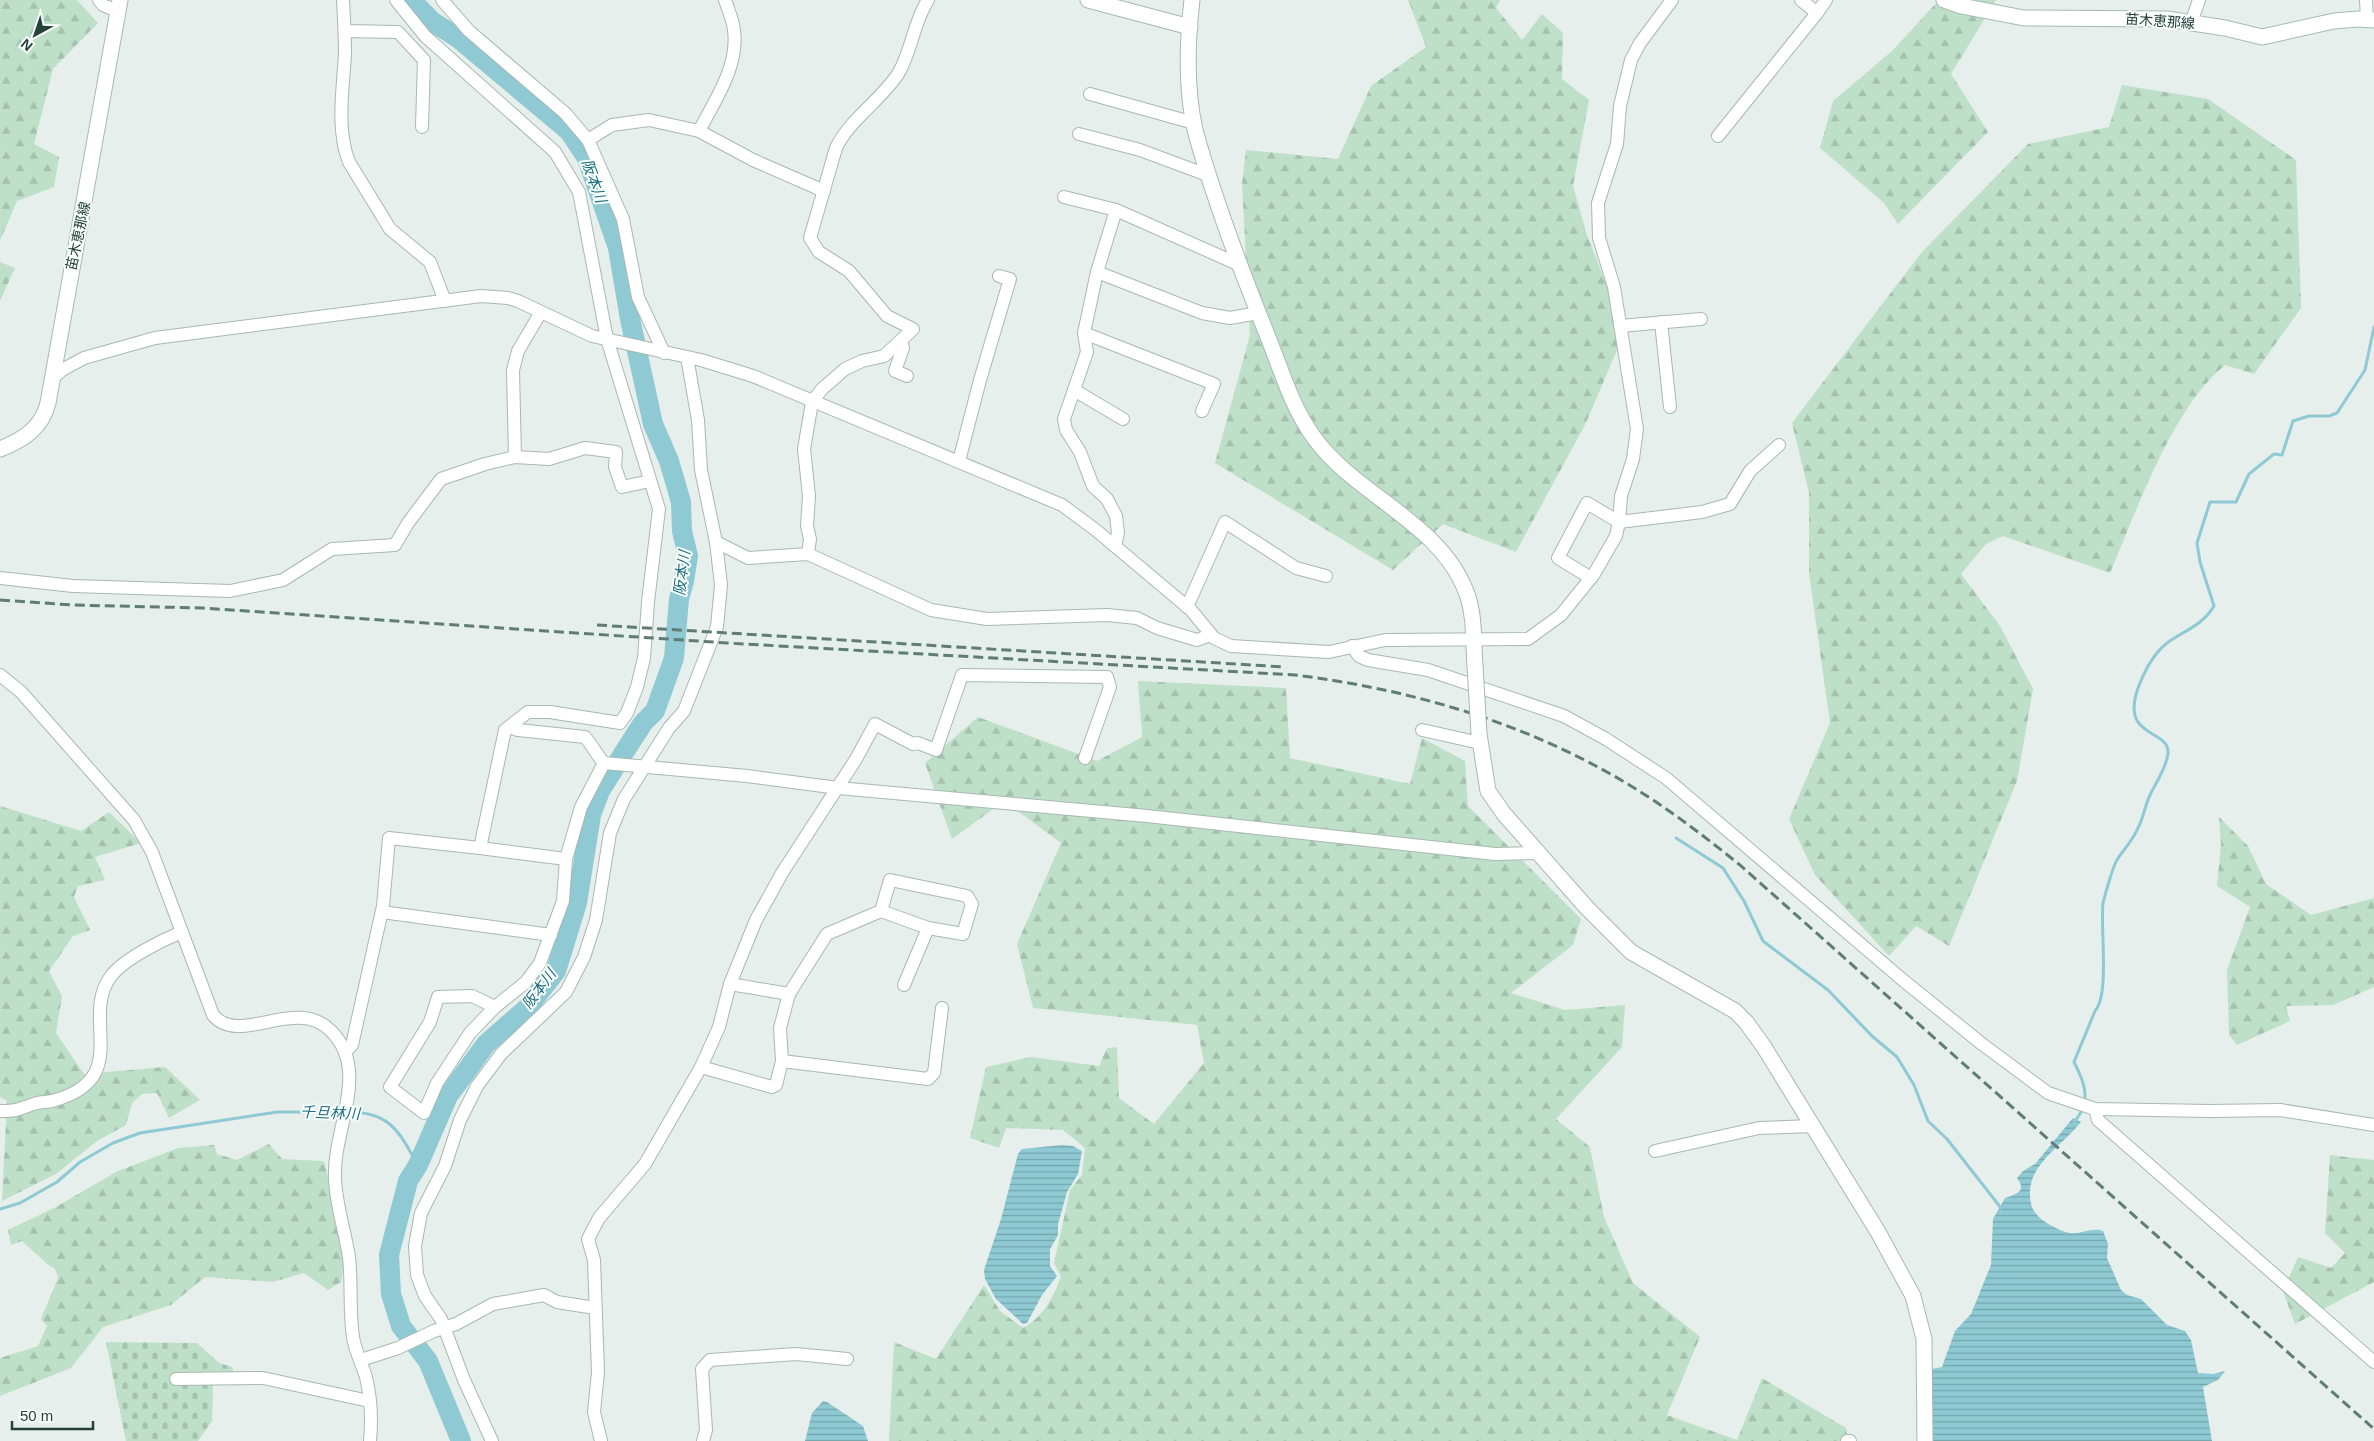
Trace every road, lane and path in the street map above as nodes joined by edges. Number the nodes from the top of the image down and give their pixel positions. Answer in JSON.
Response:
{"nodes":[{"id":1,"x":99,"y":0,"type":"edge"},
{"id":2,"x":342,"y":0,"type":"edge"},
{"id":3,"x":396,"y":0,"type":"edge"},
{"id":4,"x":442,"y":0,"type":"edge"},
{"id":5,"x":725,"y":0,"type":"edge"},
{"id":6,"x":928,"y":0,"type":"edge"},
{"id":7,"x":1088,"y":0,"type":"edge"},
{"id":8,"x":1192,"y":0,"type":"edge"},
{"id":9,"x":1672,"y":0,"type":"edge"},
{"id":10,"x":1801,"y":0,"type":"edge"},
{"id":11,"x":1826,"y":0,"type":"edge"},
{"id":12,"x":1944,"y":0,"type":"edge"},
{"id":13,"x":2199,"y":0,"type":"edge"},
{"id":14,"x":2366,"y":0,"type":"edge"},
{"id":15,"x":118,"y":5,"type":"edge"},
{"id":16,"x":1817,"y":13,"type":"junction"},
{"id":17,"x":2370,"y":20,"type":"edge"},
{"id":18,"x":2191,"y":23,"type":"junction"},
{"id":19,"x":1190,"y":27,"type":"junction"},
{"id":20,"x":345,"y":31,"type":"junction"},
{"id":21,"x":1090,"y":94,"type":"dead end"},
{"id":22,"x":1194,"y":123,"type":"junction"},
{"id":23,"x":422,"y":127,"type":"dead end"},
{"id":24,"x":700,"y":131,"type":"junction"},
{"id":25,"x":1080,"y":134,"type":"dead end"},
{"id":26,"x":1718,"y":136,"type":"dead end"},
{"id":27,"x":588,"y":140,"type":"junction"},
{"id":28,"x":1210,"y":176,"type":"junction"},
{"id":29,"x":824,"y":191,"type":"junction"},
{"id":30,"x":1064,"y":197,"type":"dead end"},
{"id":31,"x":1116,"y":210,"type":"junction"},
{"id":32,"x":1240,"y":265,"type":"junction"},
{"id":33,"x":1097,"y":272,"type":"junction"},
{"id":34,"x":999,"y":276,"type":"dead end"},
{"id":35,"x":445,"y":301,"type":"junction"},
{"id":36,"x":541,"y":312,"type":"junction"},
{"id":37,"x":1258,"y":313,"type":"junction"},
{"id":38,"x":1700,"y":319,"type":"dead end"},
{"id":39,"x":1661,"y":322,"type":"junction"},
{"id":40,"x":1620,"y":326,"type":"junction"},
{"id":41,"x":1084,"y":333,"type":"junction"},
{"id":42,"x":611,"y":340,"type":"junction"},
{"id":43,"x":901,"y":341,"type":"junction"},
{"id":44,"x":658,"y":352,"type":"junction"},
{"id":45,"x":688,"y":357,"type":"junction"},
{"id":46,"x":907,"y":376,"type":"dead end"},
{"id":47,"x":53,"y":378,"type":"junction"},
{"id":48,"x":1074,"y":390,"type":"junction"},
{"id":49,"x":812,"y":402,"type":"junction"},
{"id":50,"x":1670,"y":407,"type":"dead end"},
{"id":51,"x":1202,"y":411,"type":"dead end"},
{"id":52,"x":1123,"y":419,"type":"dead end"},
{"id":53,"x":1779,"y":446,"type":"dead end"},
{"id":54,"x":0,"y":449,"type":"edge"},
{"id":55,"x":515,"y":457,"type":"junction"},
{"id":56,"x":959,"y":461,"type":"junction"},
{"id":57,"x":650,"y":481,"type":"junction"},
{"id":58,"x":1619,"y":522,"type":"junction"},
{"id":59,"x":716,"y":542,"type":"junction"},
{"id":60,"x":1115,"y":546,"type":"junction"},
{"id":61,"x":808,"y":554,"type":"junction"},
{"id":62,"x":1326,"y":576,"type":"dead end"},
{"id":63,"x":0,"y":578,"type":"edge"},
{"id":64,"x":1591,"y":578,"type":"junction"},
{"id":65,"x":1187,"y":607,"type":"junction"},
{"id":66,"x":1210,"y":634,"type":"junction"},
{"id":67,"x":1473,"y":638,"type":"junction"},
{"id":68,"x":1352,"y":646,"type":"junction"},
{"id":69,"x":0,"y":675,"type":"edge"},
{"id":70,"x":509,"y":727,"type":"junction"},
{"id":71,"x":1422,"y":730,"type":"dead end"},
{"id":72,"x":1480,"y":738,"type":"junction"},
{"id":73,"x":1085,"y":758,"type":"dead end"},
{"id":74,"x":604,"y":762,"type":"junction"},
{"id":75,"x":644,"y":768,"type":"junction"},
{"id":76,"x":838,"y":788,"type":"junction"},
{"id":77,"x":480,"y":848,"type":"junction"},
{"id":78,"x":1538,"y":853,"type":"junction"},
{"id":79,"x":566,"y":859,"type":"junction"},
{"id":80,"x":881,"y":911,"type":"junction"},
{"id":81,"x":382,"y":912,"type":"junction"},
{"id":82,"x":928,"y":928,"type":"junction"},
{"id":83,"x":182,"y":932,"type":"junction"},
{"id":84,"x":551,"y":935,"type":"junction"},
{"id":85,"x":730,"y":984,"type":"junction"},
{"id":86,"x":904,"y":985,"type":"dead end"},
{"id":87,"x":789,"y":994,"type":"junction"},
{"id":88,"x":495,"y":1007,"type":"junction"},
{"id":89,"x":942,"y":1008,"type":"dead end"},
{"id":90,"x":345,"y":1052,"type":"junction"},
{"id":91,"x":782,"y":1061,"type":"junction"},
{"id":92,"x":701,"y":1067,"type":"junction"},
{"id":93,"x":2095,"y":1109,"type":"junction"},
{"id":94,"x":0,"y":1111,"type":"edge"},
{"id":95,"x":2374,"y":1125,"type":"edge"},
{"id":96,"x":1814,"y":1126,"type":"junction"},
{"id":97,"x":1655,"y":1151,"type":"dead end"},
{"id":98,"x":595,"y":1308,"type":"junction"},
{"id":99,"x":439,"y":1329,"type":"junction"},
{"id":100,"x":847,"y":1359,"type":"dead end"},
{"id":101,"x":361,"y":1360,"type":"junction"},
{"id":102,"x":2374,"y":1362,"type":"edge"},
{"id":103,"x":176,"y":1379,"type":"dead end"},
{"id":104,"x":369,"y":1401,"type":"junction"},
{"id":105,"x":370,"y":1441,"type":"edge"},
{"id":106,"x":492,"y":1441,"type":"edge"},
{"id":107,"x":601,"y":1441,"type":"edge"},
{"id":108,"x":703,"y":1441,"type":"edge"},
{"id":109,"x":1926,"y":1441,"type":"edge"}],
"edges":[{"from":1,"to":15,"type":"street"},
{"from":2,"to":20,"type":"street"},
{"from":3,"to":42,"type":"street"},
{"from":4,"to":27,"type":"street"},
{"from":5,"to":24,"type":"street"},
{"from":6,"to":29,"type":"street"},
{"from":7,"to":19,"type":"street"},
{"from":8,"to":19,"type":"street"},
{"from":9,"to":40,"type":"street"},
{"from":10,"to":16,"type":"street"},
{"from":11,"to":16,"type":"street"},
{"from":12,"to":18,"type":"street","name":"苗木恵那線"},
{"from":13,"to":18,"type":"street"},
{"from":14,"to":17,"type":"street"},
{"from":15,"to":47,"type":"street","name":"苗木恵那線"},
{"from":16,"to":26,"type":"street"},
{"from":17,"to":18,"type":"street","name":"苗木恵那線"},
{"from":19,"to":22,"type":"street"},
{"from":20,"to":23,"type":"street"},
{"from":20,"to":35,"type":"street"},
{"from":21,"to":22,"type":"street"},
{"from":22,"to":28,"type":"street"},
{"from":24,"to":27,"type":"street"},
{"from":24,"to":29,"type":"street"},
{"from":25,"to":28,"type":"street"},
{"from":27,"to":44,"type":"street"},
{"from":28,"to":32,"type":"street"},
{"from":29,"to":43,"type":"street"},
{"from":30,"to":31,"type":"street"},
{"from":31,"to":32,"type":"street"},
{"from":31,"to":33,"type":"street"},
{"from":32,"to":37,"type":"street"},
{"from":33,"to":37,"type":"street"},
{"from":33,"to":41,"type":"street"},
{"from":34,"to":56,"type":"street"},
{"from":35,"to":36,"type":"street"},
{"from":35,"to":47,"type":"street"},
{"from":36,"to":42,"type":"street"},
{"from":36,"to":55,"type":"street"},
{"from":37,"to":67,"type":"street"},
{"from":38,"to":39,"type":"street"},
{"from":39,"to":40,"type":"street"},
{"from":39,"to":50,"type":"street"},
{"from":40,"to":58,"type":"street"},
{"from":41,"to":48,"type":"street"},
{"from":41,"to":51,"type":"street"},
{"from":42,"to":44,"type":"street"},
{"from":42,"to":57,"type":"street"},
{"from":43,"to":46,"type":"street"},
{"from":43,"to":49,"type":"street"},
{"from":44,"to":45,"type":"street"},
{"from":45,"to":49,"type":"street"},
{"from":45,"to":59,"type":"street"},
{"from":47,"to":54,"type":"street","name":"苗木恵那線"},
{"from":48,"to":52,"type":"street"},
{"from":48,"to":60,"type":"street"},
{"from":49,"to":56,"type":"street"},
{"from":49,"to":61,"type":"street"},
{"from":53,"to":58,"type":"street"},
{"from":55,"to":57,"type":"street"},
{"from":55,"to":63,"type":"street"},
{"from":56,"to":60,"type":"street"},
{"from":57,"to":70,"type":"street"},
{"from":58,"to":64,"type":"street"},
{"from":58,"to":64,"type":"street"},
{"from":59,"to":61,"type":"street"},
{"from":59,"to":75,"type":"street"},
{"from":60,"to":65,"type":"street"},
{"from":61,"to":66,"type":"street"},
{"from":62,"to":65,"type":"street"},
{"from":64,"to":67,"type":"street"},
{"from":65,"to":66,"type":"street"},
{"from":66,"to":68,"type":"street"},
{"from":67,"to":68,"type":"street"},
{"from":67,"to":72,"type":"street","bridge":true},
{"from":68,"to":93,"type":"street"},
{"from":69,"to":83,"type":"street"},
{"from":70,"to":74,"type":"street"},
{"from":70,"to":77,"type":"street"},
{"from":71,"to":72,"type":"street"},
{"from":72,"to":78,"type":"street"},
{"from":73,"to":76,"type":"street"},
{"from":74,"to":75,"type":"street"},
{"from":74,"to":79,"type":"street"},
{"from":75,"to":76,"type":"street"},
{"from":75,"to":99,"type":"street"},
{"from":76,"to":78,"type":"street"},
{"from":76,"to":85,"type":"street"},
{"from":77,"to":79,"type":"street"},
{"from":77,"to":81,"type":"street"},
{"from":78,"to":96,"type":"street"},
{"from":79,"to":84,"type":"street"},
{"from":80,"to":82,"type":"street"},
{"from":80,"to":82,"type":"street"},
{"from":80,"to":87,"type":"street"},
{"from":81,"to":84,"type":"street"},
{"from":81,"to":90,"type":"street"},
{"from":82,"to":86,"type":"street"},
{"from":83,"to":90,"type":"street"},
{"from":83,"to":94,"type":"street"},
{"from":84,"to":88,"type":"street"},
{"from":85,"to":87,"type":"street"},
{"from":85,"to":92,"type":"street"},
{"from":87,"to":91,"type":"street"},
{"from":88,"to":88,"type":"street"},
{"from":89,"to":91,"type":"street"},
{"from":90,"to":101,"type":"street"},
{"from":91,"to":92,"type":"street"},
{"from":92,"to":98,"type":"street"},
{"from":93,"to":95,"type":"street"},
{"from":93,"to":102,"type":"street"},
{"from":96,"to":97,"type":"street"},
{"from":96,"to":109,"type":"street"},
{"from":98,"to":99,"type":"street"},
{"from":98,"to":107,"type":"street"},
{"from":99,"to":101,"type":"street"},
{"from":99,"to":106,"type":"street"},
{"from":100,"to":108,"type":"street"},
{"from":101,"to":104,"type":"street"},
{"from":103,"to":104,"type":"street"},
{"from":104,"to":105,"type":"street"}]}
